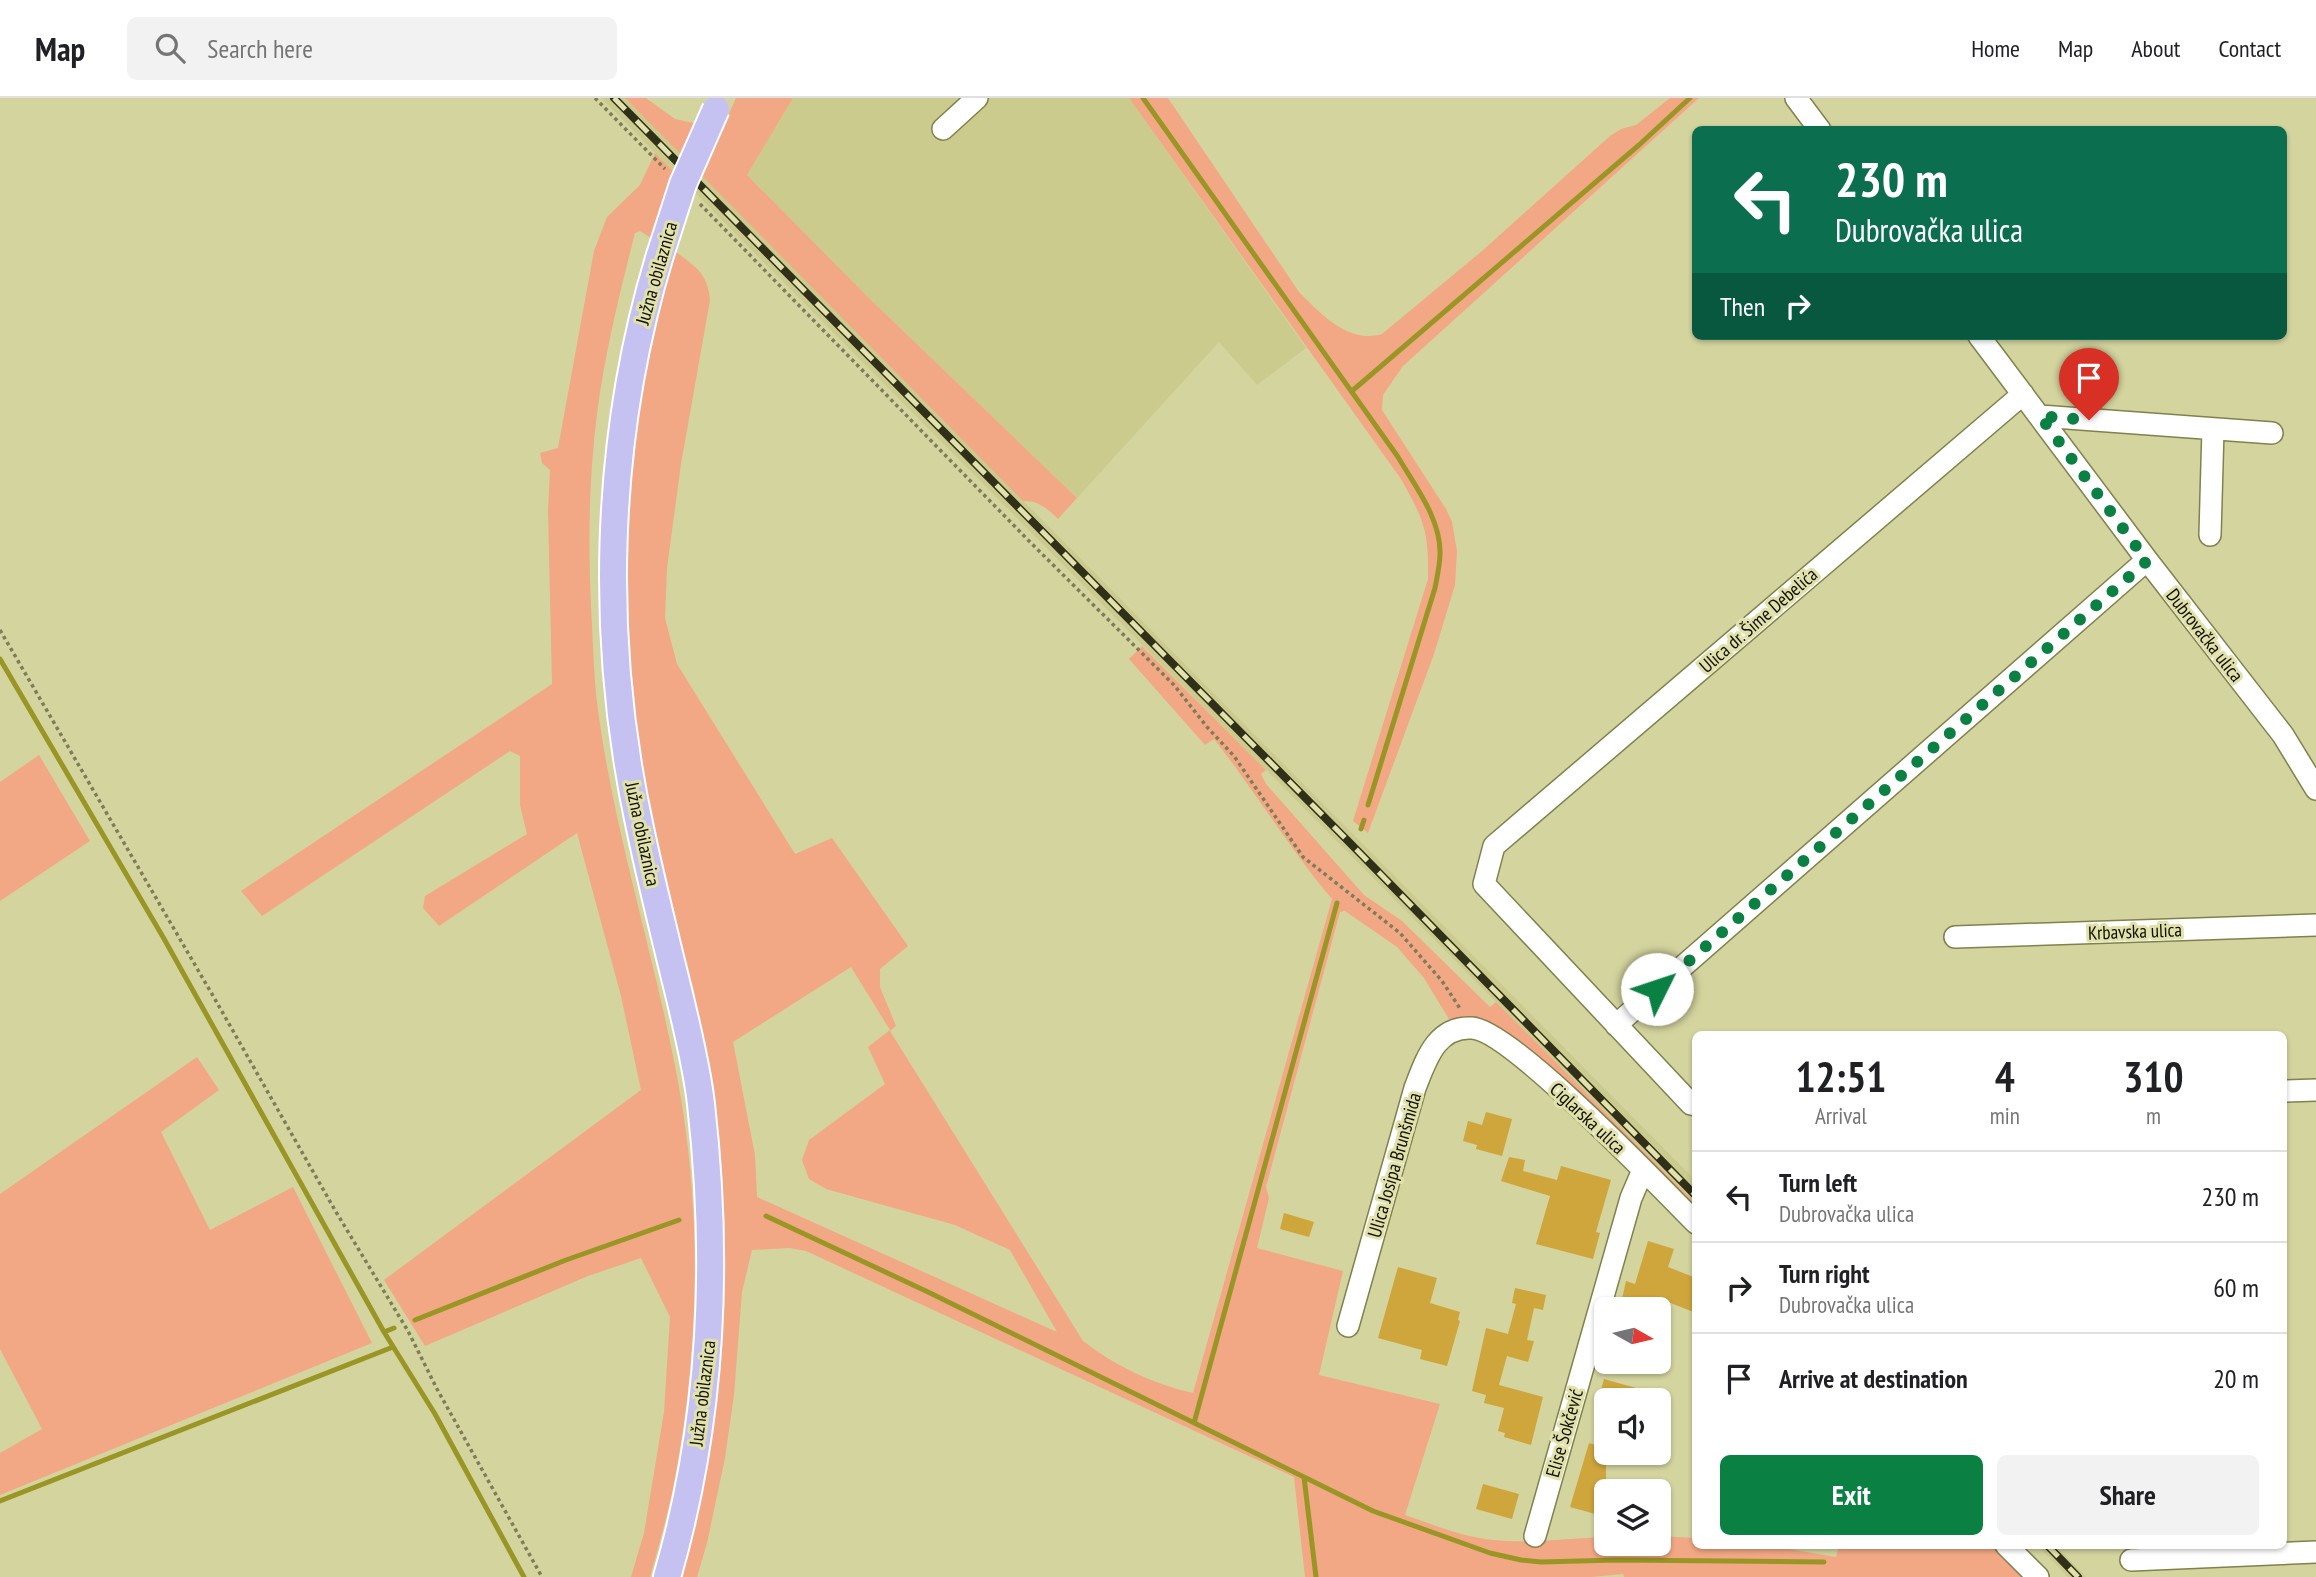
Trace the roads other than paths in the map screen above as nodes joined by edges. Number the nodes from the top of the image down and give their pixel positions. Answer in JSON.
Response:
{"nodes":[{"id":1,"x":977,"y":98,"type":"edge"},
{"id":2,"x":1796,"y":98,"type":"edge"},
{"id":3,"x":719,"y":103,"type":"edge"},
{"id":4,"x":1817,"y":126,"type":"edge"},
{"id":5,"x":943,"y":129,"type":"dead end"},
{"id":6,"x":1982,"y":340,"type":"edge"},
{"id":7,"x":2023,"y":394,"type":"junction"},
{"id":8,"x":2040,"y":416,"type":"junction"},
{"id":9,"x":2213,"y":429,"type":"junction"},
{"id":10,"x":2272,"y":433,"type":"dead end"},
{"id":11,"x":2210,"y":535,"type":"dead end"},
{"id":12,"x":2147,"y":561,"type":"junction"},
{"id":13,"x":2316,"y":789,"type":"edge"},
{"id":14,"x":2316,"y":925,"type":"edge"},
{"id":15,"x":1955,"y":937,"type":"dead end"},
{"id":16,"x":1616,"y":1025,"type":"junction"},
{"id":17,"x":1470,"y":1028,"type":"joint"},
{"id":18,"x":2316,"y":1090,"type":"edge"},
{"id":19,"x":2287,"y":1091,"type":"edge"},
{"id":20,"x":1692,"y":1104,"type":"edge"},
{"id":21,"x":1643,"y":1170,"type":"junction"},
{"id":22,"x":1692,"y":1219,"type":"edge"},
{"id":23,"x":1348,"y":1326,"type":"dead end"},
{"id":24,"x":1535,"y":1536,"type":"dead end"},
{"id":25,"x":2010,"y":1549,"type":"edge"},
{"id":26,"x":2316,"y":1552,"type":"edge"},
{"id":27,"x":2131,"y":1560,"type":"dead end"},
{"id":28,"x":667,"y":1577,"type":"edge"},
{"id":29,"x":2038,"y":1577,"type":"edge"}],
"edges":[{"from":1,"to":5,"type":"street"},
{"from":2,"to":4,"type":"street"},
{"from":3,"to":28,"type":"main road","name":"Južna obilaznica","bridge":true},
{"from":6,"to":7,"type":"street","name":"Dubrovačka ulica"},
{"from":7,"to":8,"type":"street","name":"Dubrovačka ulica"},
{"from":7,"to":16,"type":"street","name":"Ulica dr. Šime Debelića"},
{"from":8,"to":9,"type":"street"},
{"from":8,"to":12,"type":"street","name":"Dubrovačka ulica"},
{"from":9,"to":10,"type":"street"},
{"from":9,"to":11,"type":"street"},
{"from":12,"to":13,"type":"street","name":"Dubrovačka ulica"},
{"from":12,"to":16,"type":"street"},
{"from":14,"to":15,"type":"street","name":"Krbavska ulica"},
{"from":16,"to":20,"type":"street"},
{"from":17,"to":21,"type":"street","name":"Ciglarska ulica"},
{"from":17,"to":23,"type":"street","name":"Ulica Josipa Brunšmida"},
{"from":18,"to":19,"type":"street"},
{"from":21,"to":22,"type":"street","name":"Ciglarska ulica"},
{"from":21,"to":24,"type":"street","name":"Elise Šokčević"},
{"from":25,"to":29,"type":"street"},
{"from":26,"to":27,"type":"street"}]}
